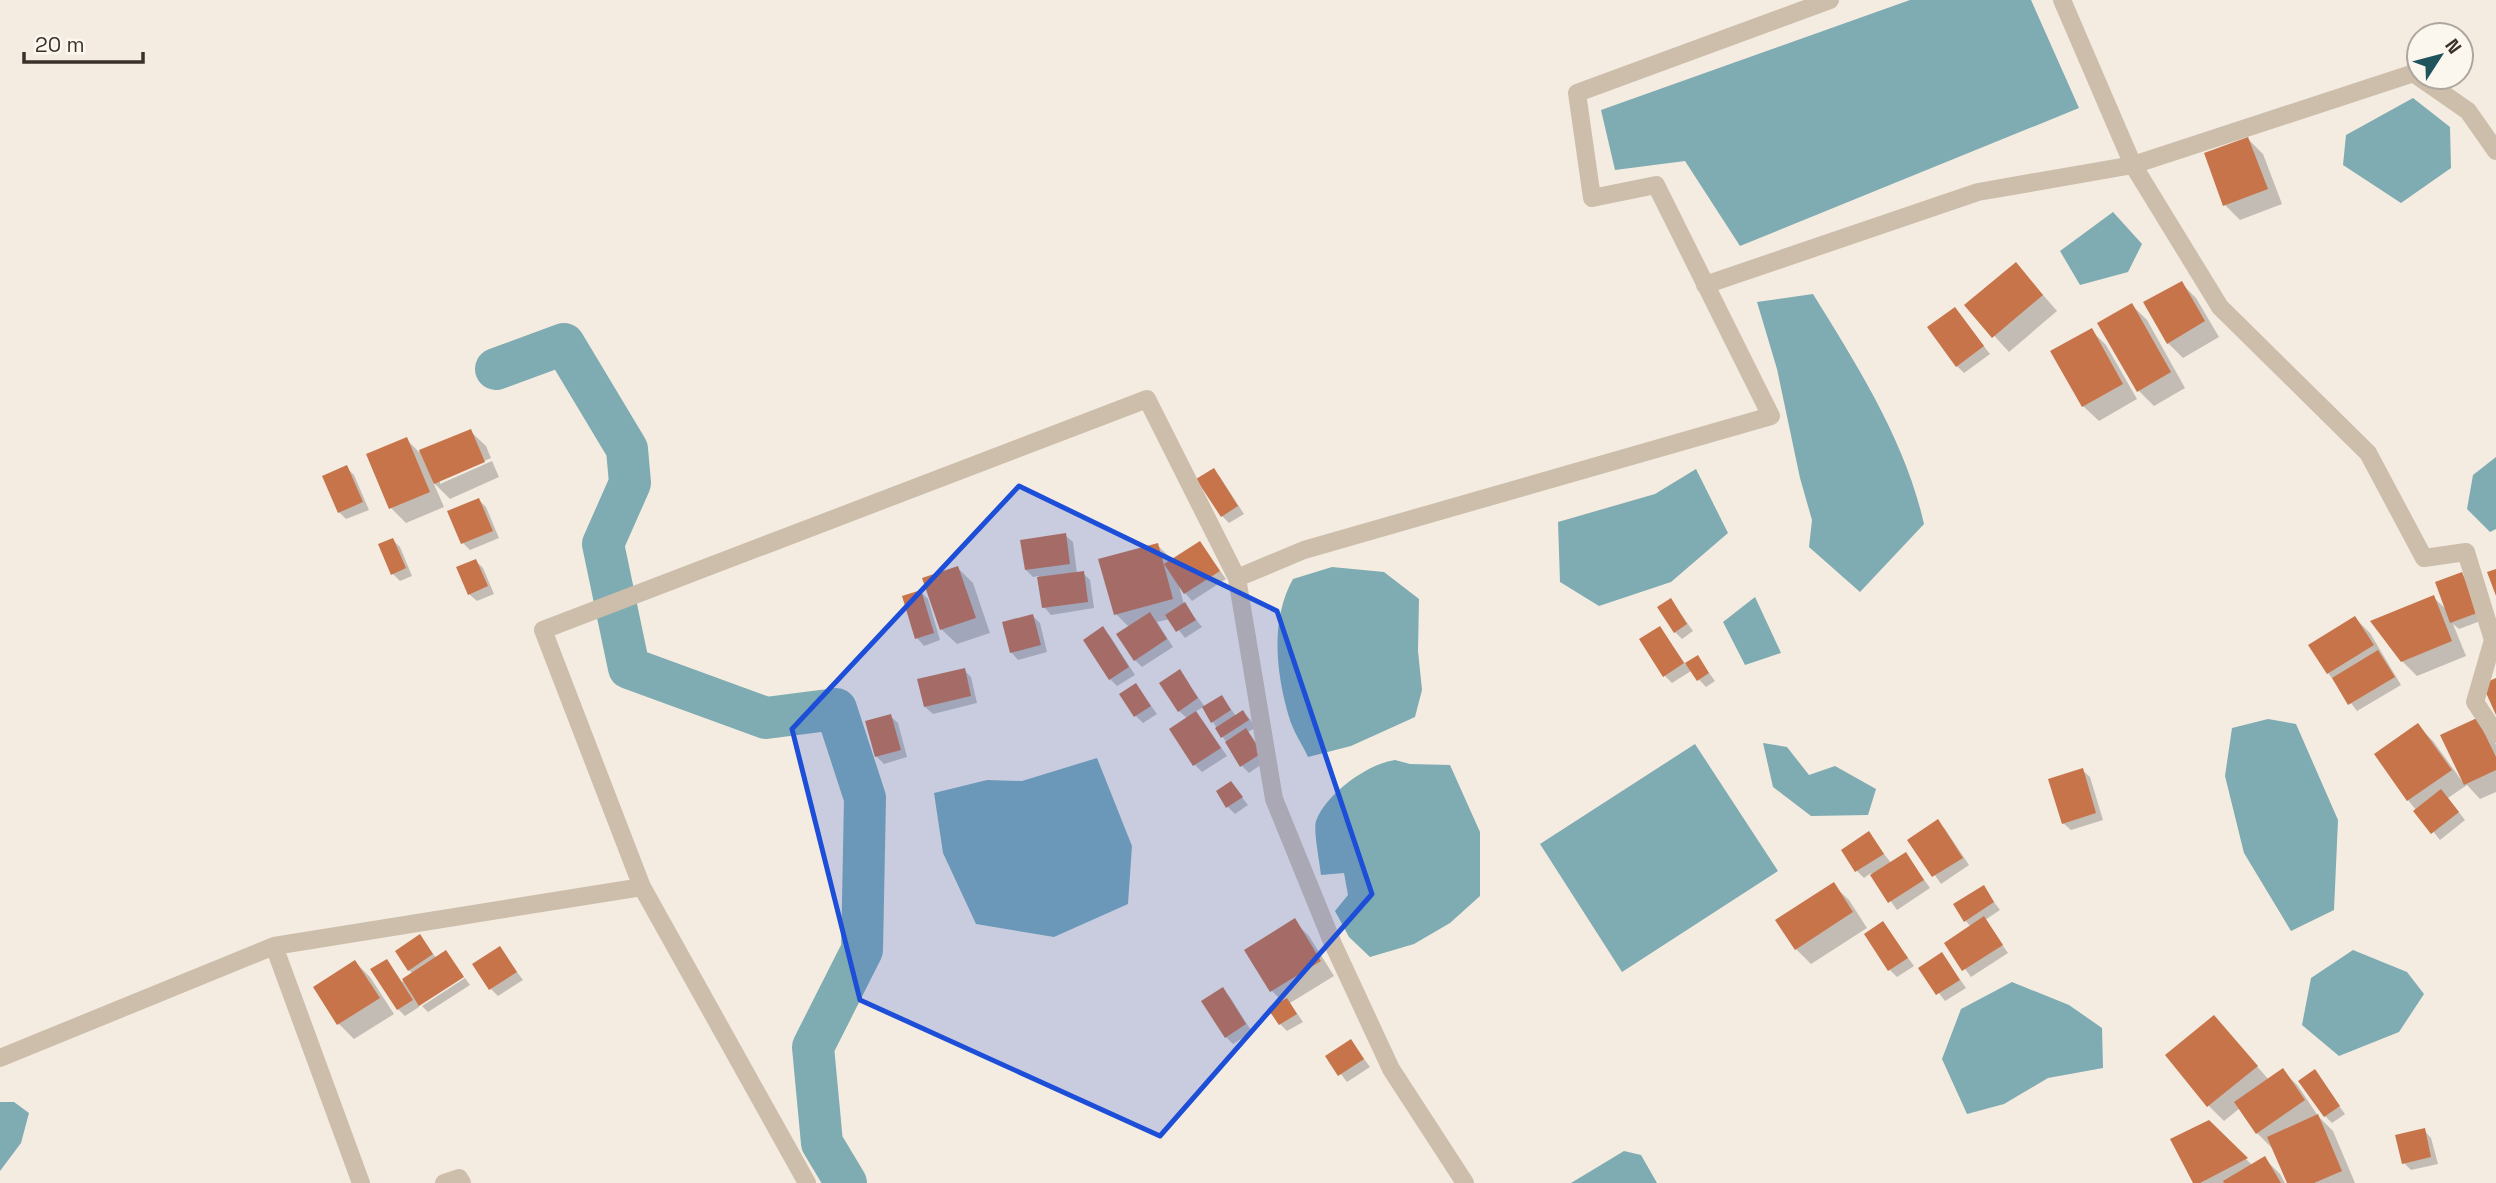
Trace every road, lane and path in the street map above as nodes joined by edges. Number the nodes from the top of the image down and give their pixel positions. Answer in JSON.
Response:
{"nodes":[{"id":1,"x":1830,"y":0,"type":"edge"},
{"id":2,"x":2062,"y":0,"type":"edge"},
{"id":3,"x":2405,"y":76,"type":"edge"},
{"id":4,"x":2439,"y":91,"type":"edge"},
{"id":5,"x":2496,"y":151,"type":"edge"},
{"id":6,"x":2133,"y":165,"type":"junction"},
{"id":7,"x":1705,"y":285,"type":"junction"},
{"id":8,"x":1237,"y":578,"type":"junction"},
{"id":9,"x":2496,"y":734,"type":"edge"},
{"id":10,"x":642,"y":887,"type":"junction"},
{"id":11,"x":274,"y":946,"type":"junction"},
{"id":12,"x":0,"y":1058,"type":"edge"},
{"id":13,"x":361,"y":1183,"type":"edge"},
{"id":14,"x":444,"y":1183,"type":"edge"},
{"id":15,"x":462,"y":1183,"type":"edge"},
{"id":16,"x":807,"y":1183,"type":"edge"},
{"id":17,"x":1465,"y":1183,"type":"edge"}],
"edges":[{"from":1,"to":7,"type":"street"},
{"from":2,"to":6,"type":"street"},
{"from":3,"to":6,"type":"street"},
{"from":4,"to":5,"type":"street"},
{"from":6,"to":7,"type":"street"},
{"from":6,"to":9,"type":"street"},
{"from":7,"to":8,"type":"street"},
{"from":8,"to":10,"type":"street"},
{"from":8,"to":17,"type":"street"},
{"from":10,"to":11,"type":"street"},
{"from":10,"to":16,"type":"street"},
{"from":11,"to":12,"type":"street"},
{"from":11,"to":13,"type":"street"},
{"from":14,"to":15,"type":"street"}]}
